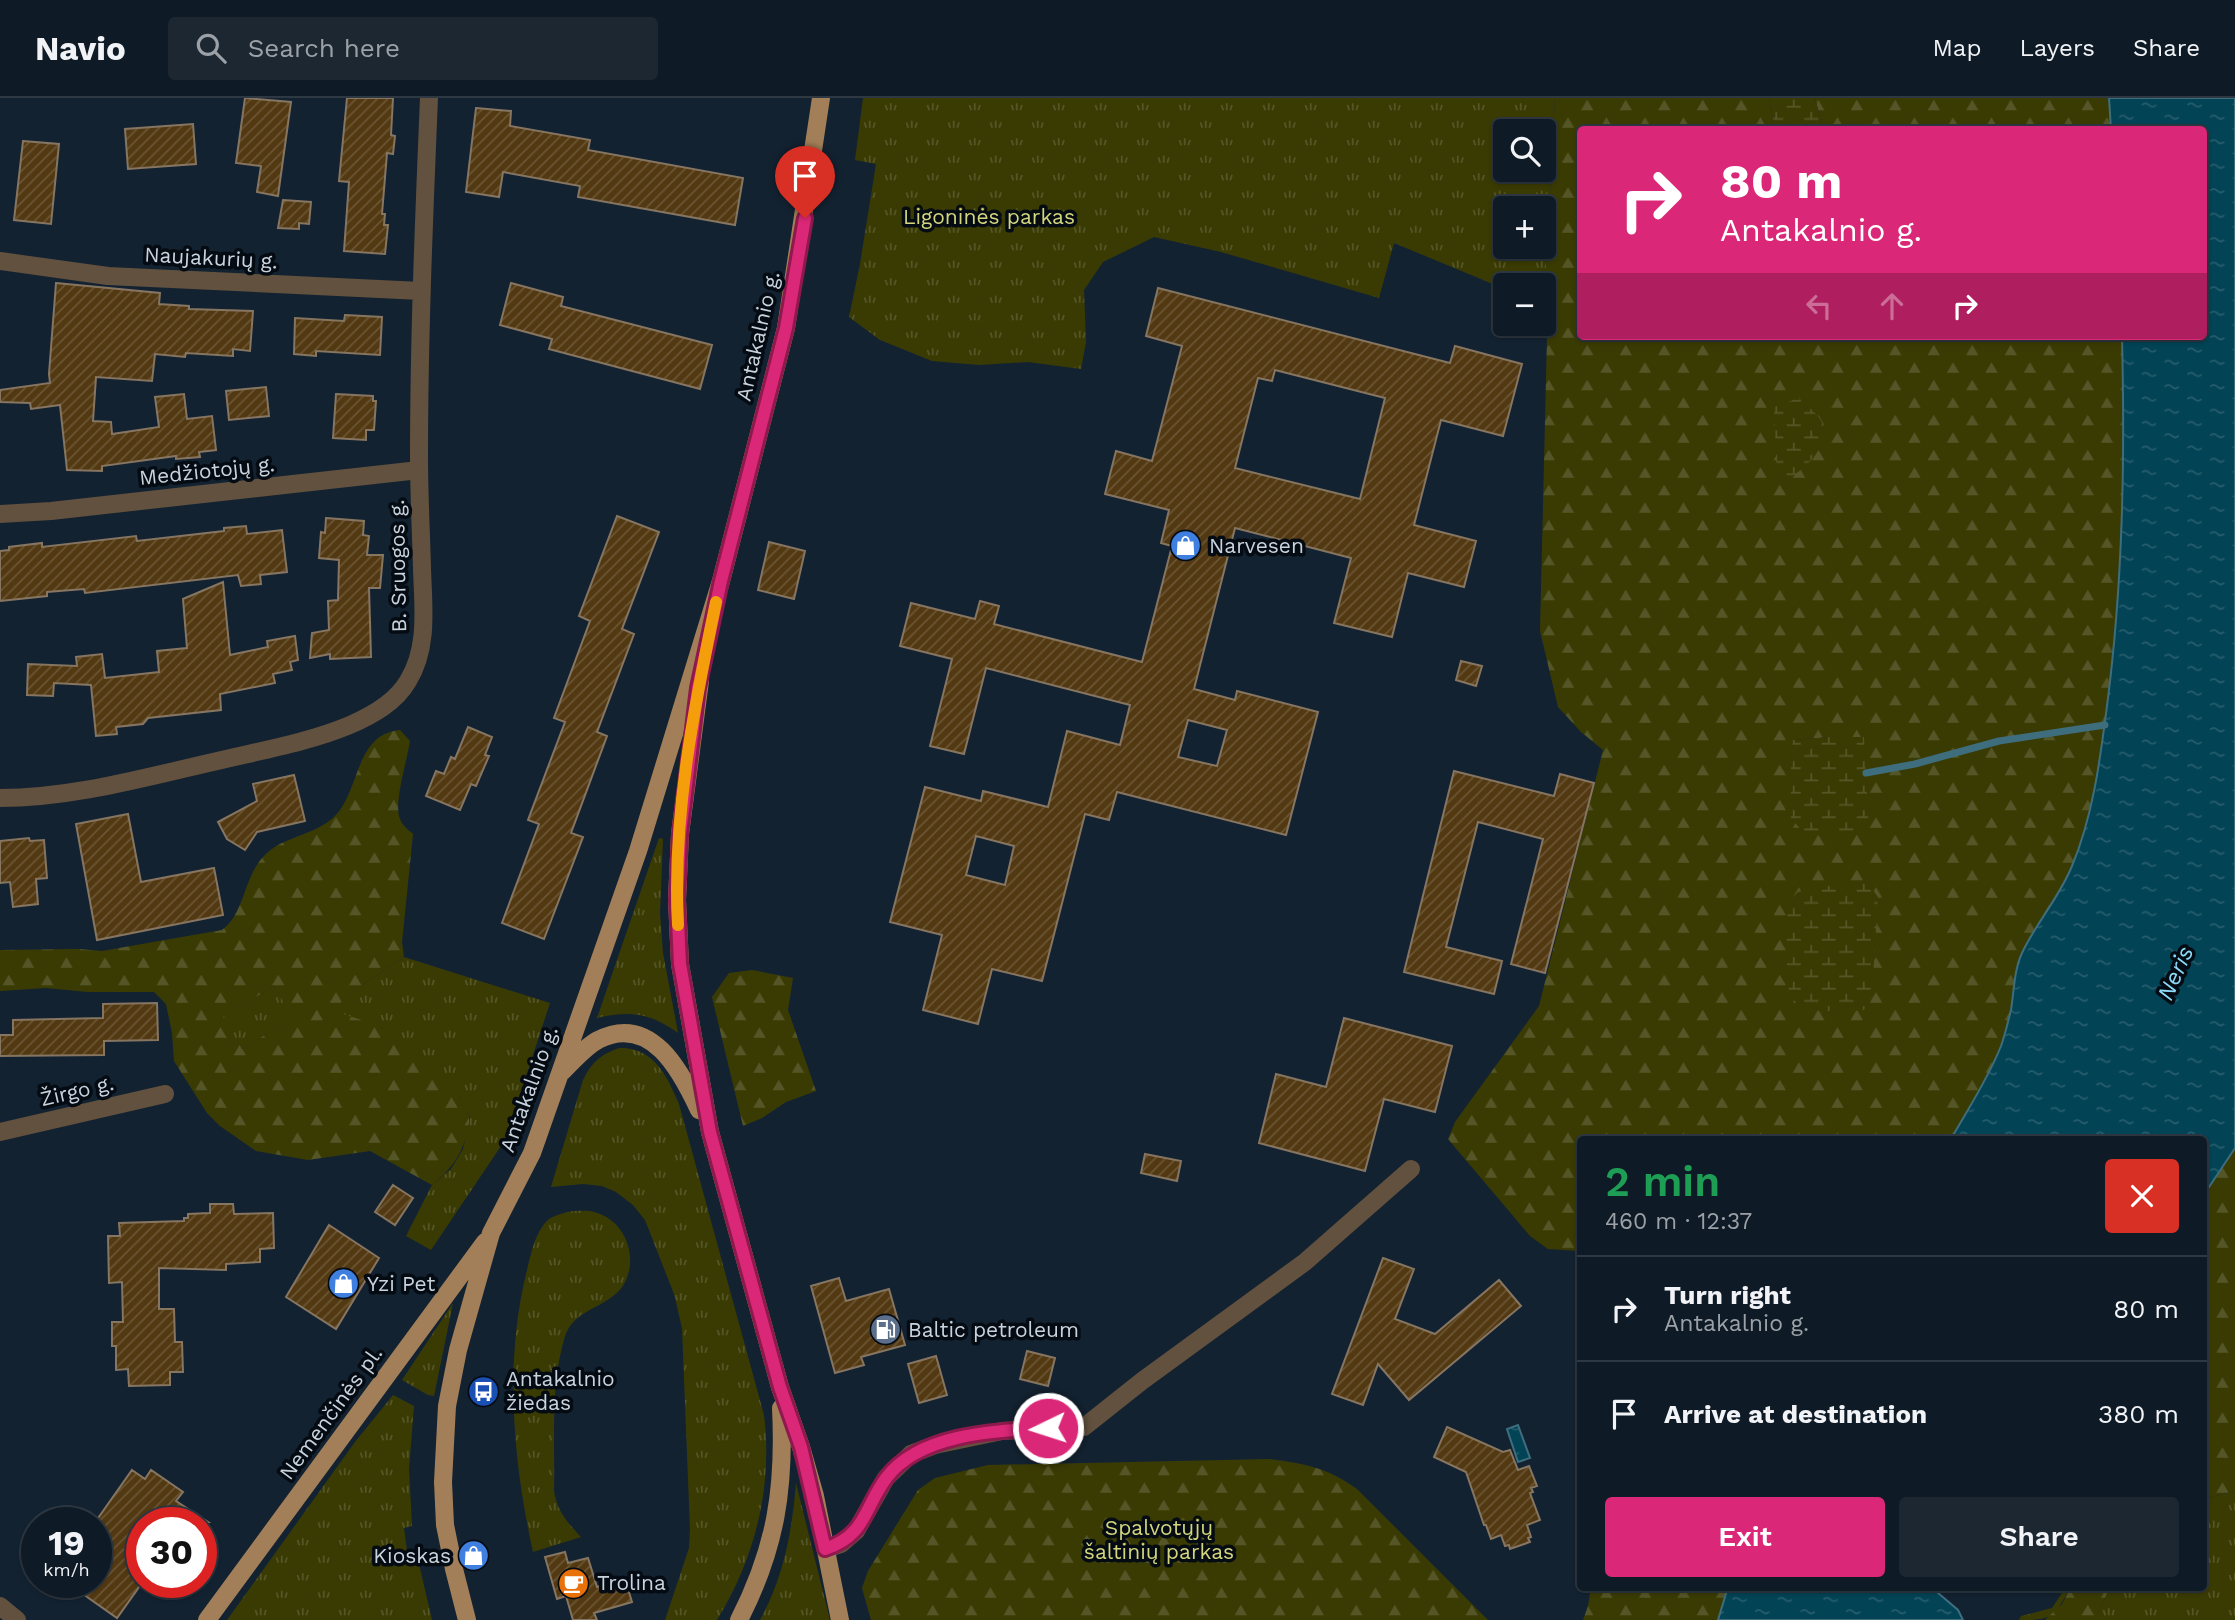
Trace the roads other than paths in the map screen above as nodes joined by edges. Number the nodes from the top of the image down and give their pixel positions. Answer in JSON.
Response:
{"nodes":[{"id":1,"x":429,"y":98,"type":"edge"},
{"id":2,"x":821,"y":98,"type":"edge"},
{"id":3,"x":0,"y":261,"type":"edge"},
{"id":4,"x":421,"y":291,"type":"junction"},
{"id":5,"x":419,"y":470,"type":"junction"},
{"id":6,"x":0,"y":514,"type":"edge"},
{"id":7,"x":721,"y":581,"type":"junction"},
{"id":8,"x":0,"y":798,"type":"edge"},
{"id":9,"x":558,"y":1076,"type":"junction"},
{"id":10,"x":165,"y":1094,"type":"dead end"},
{"id":11,"x":0,"y":1132,"type":"edge"},
{"id":12,"x":710,"y":1132,"type":"junction"},
{"id":13,"x":1411,"y":1169,"type":"dead end"},
{"id":14,"x":491,"y":1233,"type":"junction"},
{"id":15,"x":780,"y":1387,"type":"junction"},
{"id":16,"x":825,"y":1549,"type":"junction"},
{"id":17,"x":0,"y":1606,"type":"edge"},
{"id":18,"x":17,"y":1620,"type":"edge"},
{"id":19,"x":206,"y":1620,"type":"edge"},
{"id":20,"x":467,"y":1620,"type":"edge"},
{"id":21,"x":739,"y":1620,"type":"edge"},
{"id":22,"x":840,"y":1620,"type":"edge"}],
"edges":[{"from":1,"to":4,"type":"street","name":"B. Sruogos g."},
{"from":2,"to":7,"type":"main road","name":"Antakalnio g."},
{"from":3,"to":4,"type":"street","name":"Naujakurių g."},
{"from":4,"to":5,"type":"street","name":"B. Sruogos g."},
{"from":5,"to":6,"type":"street","name":"Medžiotojų g."},
{"from":5,"to":8,"type":"street","name":"B. Sruogos g."},
{"from":7,"to":9,"type":"main road","name":"Antakalnio g."},
{"from":7,"to":12,"type":"main road","name":"Antakalnio g."},
{"from":9,"to":12,"type":"main road"},
{"from":9,"to":14,"type":"main road","name":"Antakalnio g."},
{"from":10,"to":11,"type":"street","name":"Žirgo g."},
{"from":12,"to":15,"type":"main road","name":"Antakalnio g."},
{"from":13,"to":16,"type":"street"},
{"from":14,"to":19,"type":"main road","name":"Nemenčinės pl."},
{"from":14,"to":20,"type":"main road","name":"Antakalnio g."},
{"from":15,"to":16,"type":"main road","name":"Antakalnio g."},
{"from":15,"to":21,"type":"main road"},
{"from":16,"to":22,"type":"main road","name":"Antakalnio g."},
{"from":17,"to":18,"type":"street"}]}
